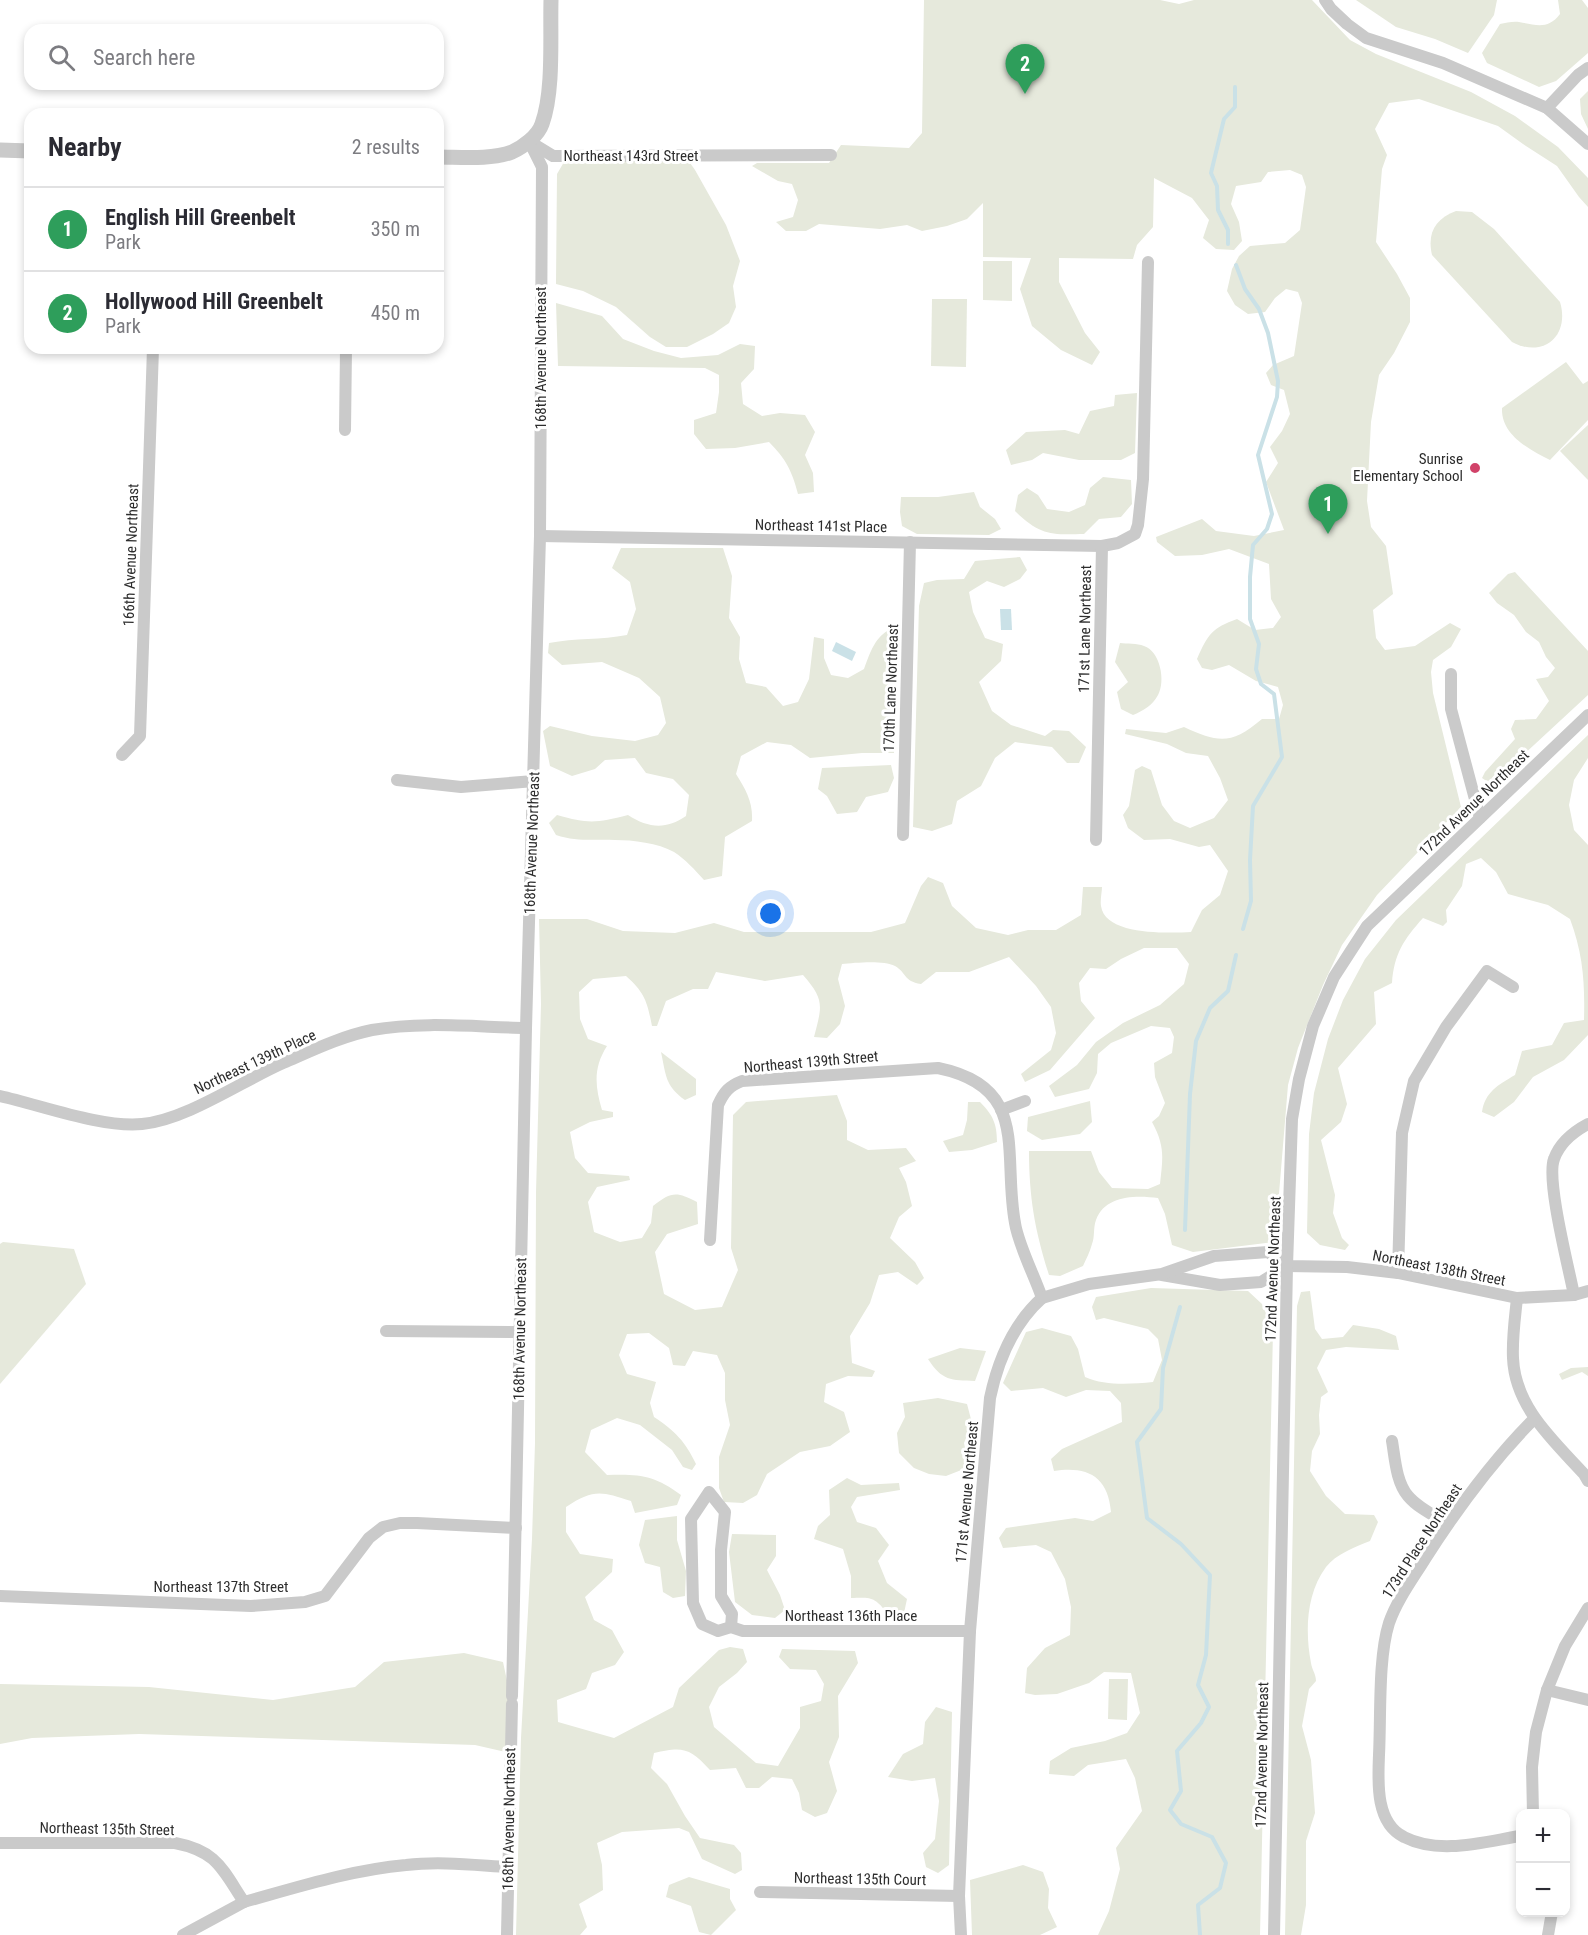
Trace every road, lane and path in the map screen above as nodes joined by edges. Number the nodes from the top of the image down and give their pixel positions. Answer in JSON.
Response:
{"nodes":[{"id":1,"x":551,"y":0,"type":"edge"},
{"id":2,"x":1325,"y":0,"type":"edge"},
{"id":3,"x":1588,"y":68,"type":"edge"},
{"id":4,"x":1547,"y":108,"type":"junction"},
{"id":5,"x":529,"y":141,"type":"junction"},
{"id":6,"x":1588,"y":144,"type":"edge"},
{"id":7,"x":0,"y":150,"type":"edge"},
{"id":8,"x":24,"y":151,"type":"edge"},
{"id":9,"x":831,"y":155,"type":"dead end"},
{"id":10,"x":444,"y":157,"type":"edge"},
{"id":11,"x":1148,"y":262,"type":"dead end"},
{"id":12,"x":153,"y":354,"type":"edge"},
{"id":13,"x":346,"y":354,"type":"edge"},
{"id":14,"x":345,"y":430,"type":"dead end"},
{"id":15,"x":540,"y":536,"type":"junction"},
{"id":16,"x":910,"y":542,"type":"junction"},
{"id":17,"x":1102,"y":546,"type":"junction"},
{"id":18,"x":1451,"y":674,"type":"dead end"},
{"id":19,"x":1588,"y":715,"type":"edge"},
{"id":20,"x":122,"y":755,"type":"dead end"},
{"id":21,"x":397,"y":780,"type":"dead end"},
{"id":22,"x":534,"y":781,"type":"junction"},
{"id":23,"x":1480,"y":818,"type":"junction"},
{"id":24,"x":903,"y":835,"type":"dead end"},
{"id":25,"x":1096,"y":840,"type":"dead end"},
{"id":26,"x":1513,"y":987,"type":"dead end"},
{"id":27,"x":526,"y":1028,"type":"junction"},
{"id":28,"x":0,"y":1096,"type":"edge"},
{"id":29,"x":1025,"y":1101,"type":"dead end"},
{"id":30,"x":1001,"y":1110,"type":"junction"},
{"id":31,"x":1588,"y":1124,"type":"edge"},
{"id":32,"x":710,"y":1240,"type":"dead end"},
{"id":33,"x":1287,"y":1266,"type":"junction"},
{"id":34,"x":1398,"y":1273,"type":"junction"},
{"id":35,"x":1162,"y":1274,"type":"junction"},
{"id":36,"x":1588,"y":1291,"type":"edge"},
{"id":37,"x":1574,"y":1295,"type":"junction"},
{"id":38,"x":1042,"y":1298,"type":"junction"},
{"id":39,"x":1517,"y":1298,"type":"junction"},
{"id":40,"x":386,"y":1331,"type":"dead end"},
{"id":41,"x":520,"y":1332,"type":"junction"},
{"id":42,"x":1534,"y":1419,"type":"junction"},
{"id":43,"x":1392,"y":1441,"type":"dead end"},
{"id":44,"x":1588,"y":1481,"type":"edge"},
{"id":45,"x":1448,"y":1524,"type":"junction"},
{"id":46,"x":516,"y":1528,"type":"junction"},
{"id":47,"x":0,"y":1596,"type":"edge"},
{"id":48,"x":1588,"y":1608,"type":"edge"},
{"id":49,"x":731,"y":1628,"type":"junction"},
{"id":50,"x":970,"y":1631,"type":"junction"},
{"id":51,"x":1547,"y":1690,"type":"junction"},
{"id":52,"x":1588,"y":1700,"type":"edge"},
{"id":53,"x":1533,"y":1809,"type":"edge"},
{"id":54,"x":1516,"y":1837,"type":"edge"},
{"id":55,"x":0,"y":1843,"type":"edge"},
{"id":56,"x":508,"y":1867,"type":"junction"},
{"id":57,"x":760,"y":1892,"type":"dead end"},
{"id":58,"x":959,"y":1896,"type":"junction"},
{"id":59,"x":244,"y":1902,"type":"junction"},
{"id":60,"x":1551,"y":1917,"type":"edge"},
{"id":61,"x":183,"y":1935,"type":"edge"},
{"id":62,"x":507,"y":1935,"type":"edge"},
{"id":63,"x":961,"y":1935,"type":"edge"},
{"id":64,"x":1274,"y":1935,"type":"edge"},
{"id":65,"x":1548,"y":1935,"type":"edge"}],
"edges":[{"from":1,"to":5,"type":"street"},
{"from":2,"to":4,"type":"street"},
{"from":3,"to":4,"type":"street"},
{"from":4,"to":6,"type":"street"},
{"from":5,"to":9,"type":"street","name":"Northeast 143rd Street"},
{"from":5,"to":10,"type":"street"},
{"from":5,"to":15,"type":"street","name":"168th Avenue Northeast"},
{"from":7,"to":8,"type":"street"},
{"from":11,"to":17,"type":"street","name":"171st Lane Northeast"},
{"from":12,"to":20,"type":"street","name":"166th Avenue Northeast"},
{"from":13,"to":14,"type":"street"},
{"from":15,"to":16,"type":"street","name":"Northeast 141st Place"},
{"from":15,"to":22,"type":"street","name":"168th Avenue Northeast"},
{"from":16,"to":17,"type":"street","name":"Northeast 141st Place"},
{"from":16,"to":24,"type":"street","name":"170th Lane Northeast"},
{"from":17,"to":25,"type":"street","name":"171st Lane Northeast"},
{"from":18,"to":23,"type":"street"},
{"from":19,"to":23,"type":"street","name":"172nd Avenue Northeast"},
{"from":21,"to":22,"type":"street"},
{"from":22,"to":27,"type":"street","name":"168th Avenue Northeast"},
{"from":23,"to":33,"type":"street","name":"172nd Avenue Northeast"},
{"from":26,"to":34,"type":"street"},
{"from":27,"to":28,"type":"street","name":"Northeast 139th Place"},
{"from":27,"to":41,"type":"street","name":"168th Avenue Northeast"},
{"from":29,"to":30,"type":"street"},
{"from":30,"to":32,"type":"street","name":"Northeast 139th Street"},
{"from":30,"to":38,"type":"street"},
{"from":31,"to":37,"type":"street"},
{"from":33,"to":34,"type":"street","name":"Northeast 138th Street"},
{"from":33,"to":35,"type":"street"},
{"from":33,"to":35,"type":"street","name":"Northeast 138th Street"},
{"from":33,"to":64,"type":"street","name":"172nd Avenue Northeast"},
{"from":34,"to":39,"type":"street","name":"Northeast 138th Street"},
{"from":35,"to":38,"type":"street","name":"Northeast 138th Street"},
{"from":36,"to":37,"type":"street","name":"Northeast 138th Street"},
{"from":37,"to":39,"type":"street","name":"Northeast 138th Street"},
{"from":38,"to":50,"type":"street","name":"171st Avenue Northeast"},
{"from":39,"to":42,"type":"street"},
{"from":40,"to":41,"type":"street"},
{"from":41,"to":46,"type":"street","name":"168th Avenue Northeast"},
{"from":42,"to":44,"type":"street"},
{"from":42,"to":45,"type":"street","name":"173rd Place Northeast"},
{"from":43,"to":45,"type":"street"},
{"from":45,"to":54,"type":"street","name":"173rd Place Northeast"},
{"from":46,"to":47,"type":"street","name":"Northeast 137th Street"},
{"from":46,"to":56,"type":"street","name":"168th Avenue Northeast"},
{"from":48,"to":51,"type":"street"},
{"from":49,"to":49,"type":"street","name":"Northeast 136th Place"},
{"from":49,"to":50,"type":"street","name":"Northeast 136th Place"},
{"from":50,"to":58,"type":"street","name":"171st Avenue Northeast"},
{"from":51,"to":52,"type":"street"},
{"from":51,"to":53,"type":"street"},
{"from":55,"to":59,"type":"street","name":"Northeast 135th Street"},
{"from":56,"to":59,"type":"street"},
{"from":56,"to":62,"type":"street","name":"168th Avenue Northeast"},
{"from":57,"to":58,"type":"street","name":"Northeast 135th Court"},
{"from":58,"to":63,"type":"street","name":"171st Avenue Northeast"},
{"from":59,"to":61,"type":"street"},
{"from":60,"to":65,"type":"street"}]}
